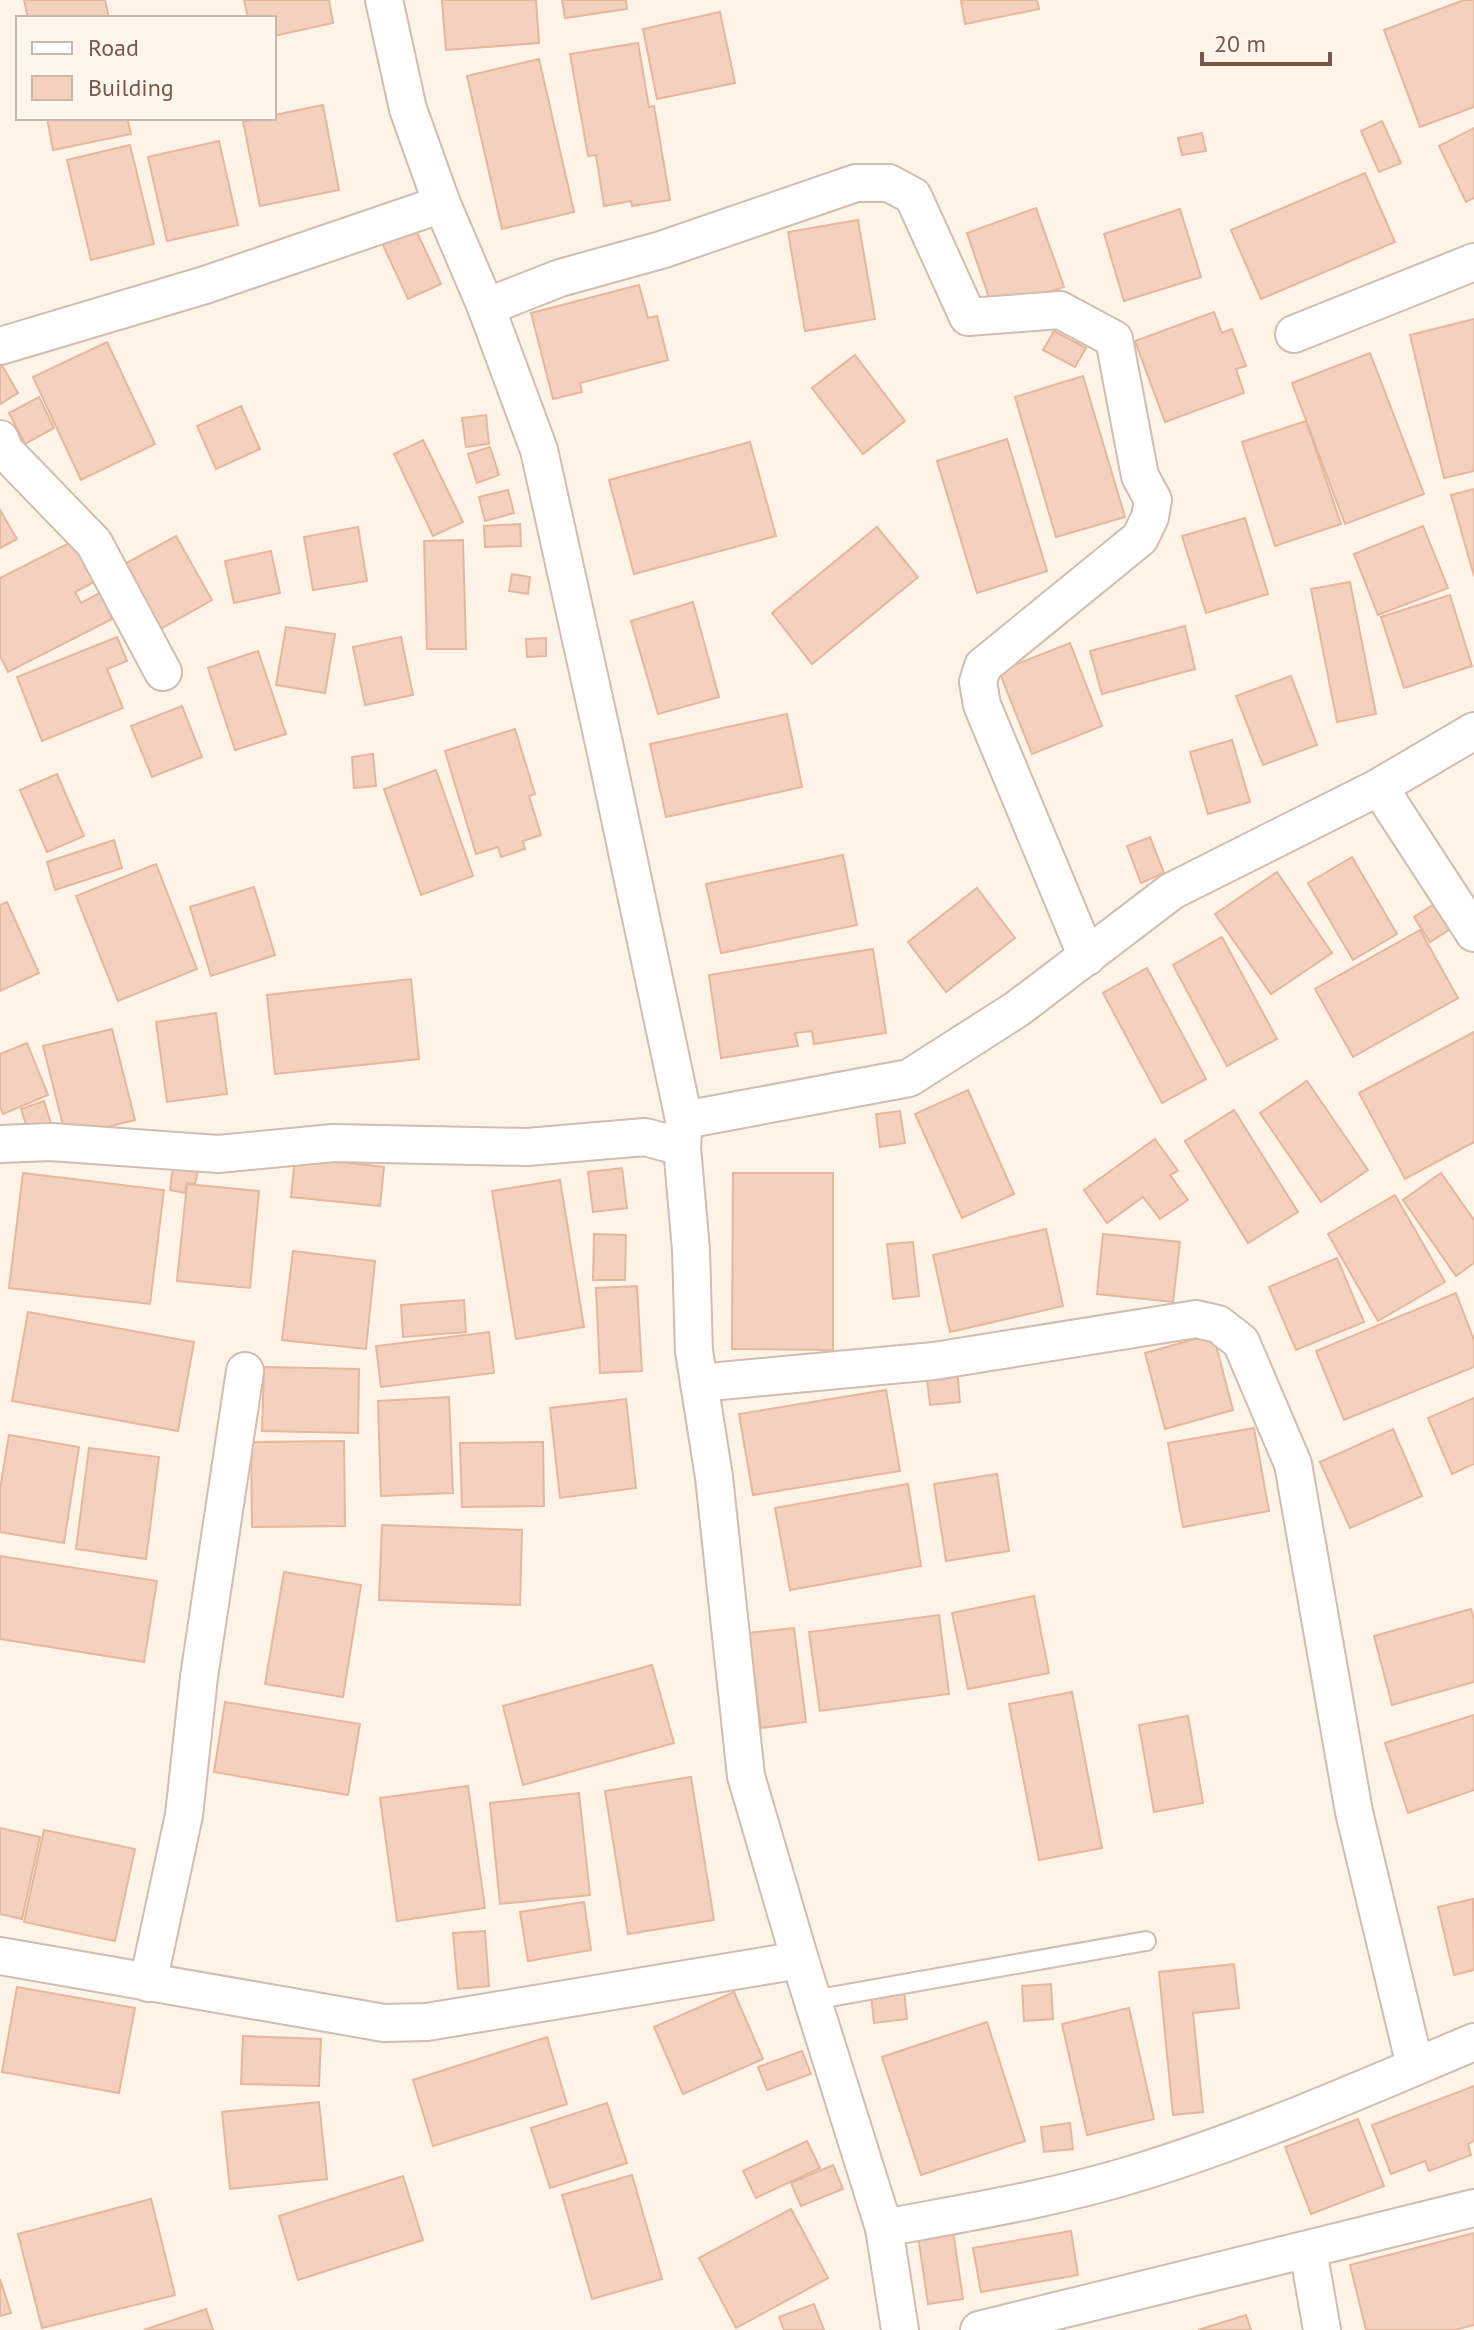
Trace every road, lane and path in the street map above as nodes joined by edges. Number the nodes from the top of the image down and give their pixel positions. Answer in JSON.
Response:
{"nodes":[{"id":1,"x":384,"y":0,"type":"edge"},
{"id":2,"x":442,"y":204,"type":"junction"},
{"id":3,"x":1474,"y":262,"type":"edge"},
{"id":4,"x":486,"y":307,"type":"junction"},
{"id":5,"x":1294,"y":334,"type":"dead end"},
{"id":6,"x":0,"y":346,"type":"edge"},
{"id":7,"x":0,"y":439,"type":"edge"},
{"id":8,"x":163,"y":672,"type":"dead end"},
{"id":9,"x":1474,"y":731,"type":"edge"},
{"id":10,"x":1379,"y":787,"type":"junction"},
{"id":11,"x":1474,"y":933,"type":"edge"},
{"id":12,"x":1087,"y":957,"type":"junction"},
{"id":13,"x":683,"y":1134,"type":"junction"},
{"id":14,"x":0,"y":1144,"type":"edge"},
{"id":15,"x":245,"y":1371,"type":"dead end"},
{"id":16,"x":699,"y":1383,"type":"junction"},
{"id":17,"x":1146,"y":1941,"type":"dead end"},
{"id":18,"x":0,"y":1956,"type":"edge"},
{"id":19,"x":800,"y":1960,"type":"junction"},
{"id":20,"x":148,"y":1983,"type":"junction"},
{"id":21,"x":813,"y":2000,"type":"junction"},
{"id":22,"x":1474,"y":2042,"type":"edge"},
{"id":23,"x":1415,"y":2066,"type":"junction"},
{"id":24,"x":1474,"y":2208,"type":"edge"},
{"id":25,"x":884,"y":2228,"type":"junction"},
{"id":26,"x":1308,"y":2250,"type":"junction"},
{"id":27,"x":900,"y":2330,"type":"edge"},
{"id":28,"x":979,"y":2330,"type":"edge"},
{"id":29,"x":1322,"y":2330,"type":"edge"}],
"edges":[{"from":1,"to":2,"type":"street"},
{"from":2,"to":4,"type":"street"},
{"from":2,"to":6,"type":"street"},
{"from":3,"to":5,"type":"street"},
{"from":4,"to":12,"type":"street"},
{"from":4,"to":13,"type":"street"},
{"from":7,"to":8,"type":"street"},
{"from":9,"to":10,"type":"street"},
{"from":10,"to":11,"type":"street"},
{"from":10,"to":12,"type":"street"},
{"from":12,"to":13,"type":"street"},
{"from":13,"to":14,"type":"street"},
{"from":13,"to":16,"type":"street"},
{"from":15,"to":20,"type":"street"},
{"from":16,"to":19,"type":"street"},
{"from":16,"to":23,"type":"street"},
{"from":17,"to":21,"type":"lane"},
{"from":18,"to":20,"type":"street"},
{"from":19,"to":20,"type":"street"},
{"from":19,"to":21,"type":"street"},
{"from":21,"to":25,"type":"street"},
{"from":22,"to":23,"type":"street"},
{"from":23,"to":25,"type":"street"},
{"from":24,"to":26,"type":"street"},
{"from":25,"to":27,"type":"street"},
{"from":26,"to":28,"type":"street"},
{"from":26,"to":29,"type":"street"}]}
